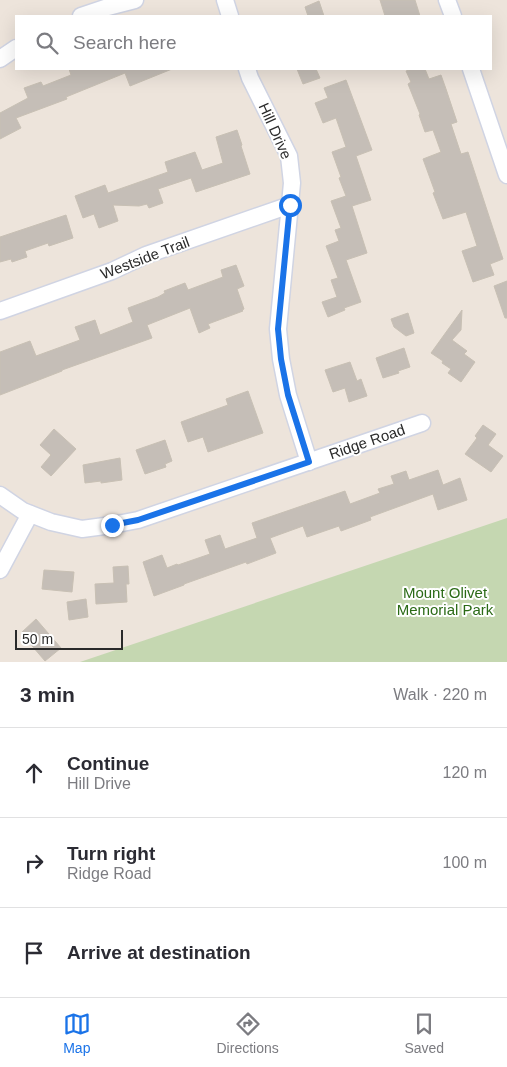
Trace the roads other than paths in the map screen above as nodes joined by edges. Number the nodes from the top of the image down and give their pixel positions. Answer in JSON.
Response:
{"nodes":[{"id":1,"x":135,"y":0,"type":"edge"},
{"id":2,"x":225,"y":0,"type":"edge"},
{"id":3,"x":448,"y":0,"type":"edge"},
{"id":4,"x":84,"y":15,"type":"edge"},
{"id":5,"x":230,"y":15,"type":"edge"},
{"id":6,"x":453,"y":15,"type":"edge"},
{"id":7,"x":15,"y":49,"type":"edge"},
{"id":8,"x":0,"y":58,"type":"edge"},
{"id":9,"x":247,"y":70,"type":"edge"},
{"id":10,"x":471,"y":70,"type":"edge"},
{"id":11,"x":507,"y":175,"type":"edge"},
{"id":12,"x":290,"y":205,"type":"junction"},
{"id":13,"x":0,"y":311,"type":"edge"},
{"id":14,"x":422,"y":423,"type":"dead end"},
{"id":15,"x":309,"y":462,"type":"junction"},
{"id":16,"x":0,"y":495,"type":"edge"},
{"id":17,"x":30,"y":514,"type":"junction"},
{"id":18,"x":0,"y":570,"type":"edge"}],
"edges":[{"from":1,"to":4,"type":"street"},
{"from":2,"to":5,"type":"street"},
{"from":3,"to":6,"type":"street"},
{"from":7,"to":8,"type":"street"},
{"from":9,"to":12,"type":"street","name":"Hill Drive"},
{"from":10,"to":11,"type":"street"},
{"from":12,"to":13,"type":"street","name":"Westside Trail"},
{"from":12,"to":15,"type":"street","name":"Hill Drive"},
{"from":14,"to":15,"type":"street","name":"Ridge Road"},
{"from":15,"to":17,"type":"street","name":"Ridge Road"},
{"from":16,"to":17,"type":"street","name":"Ridge Road"},
{"from":17,"to":18,"type":"street"}]}
